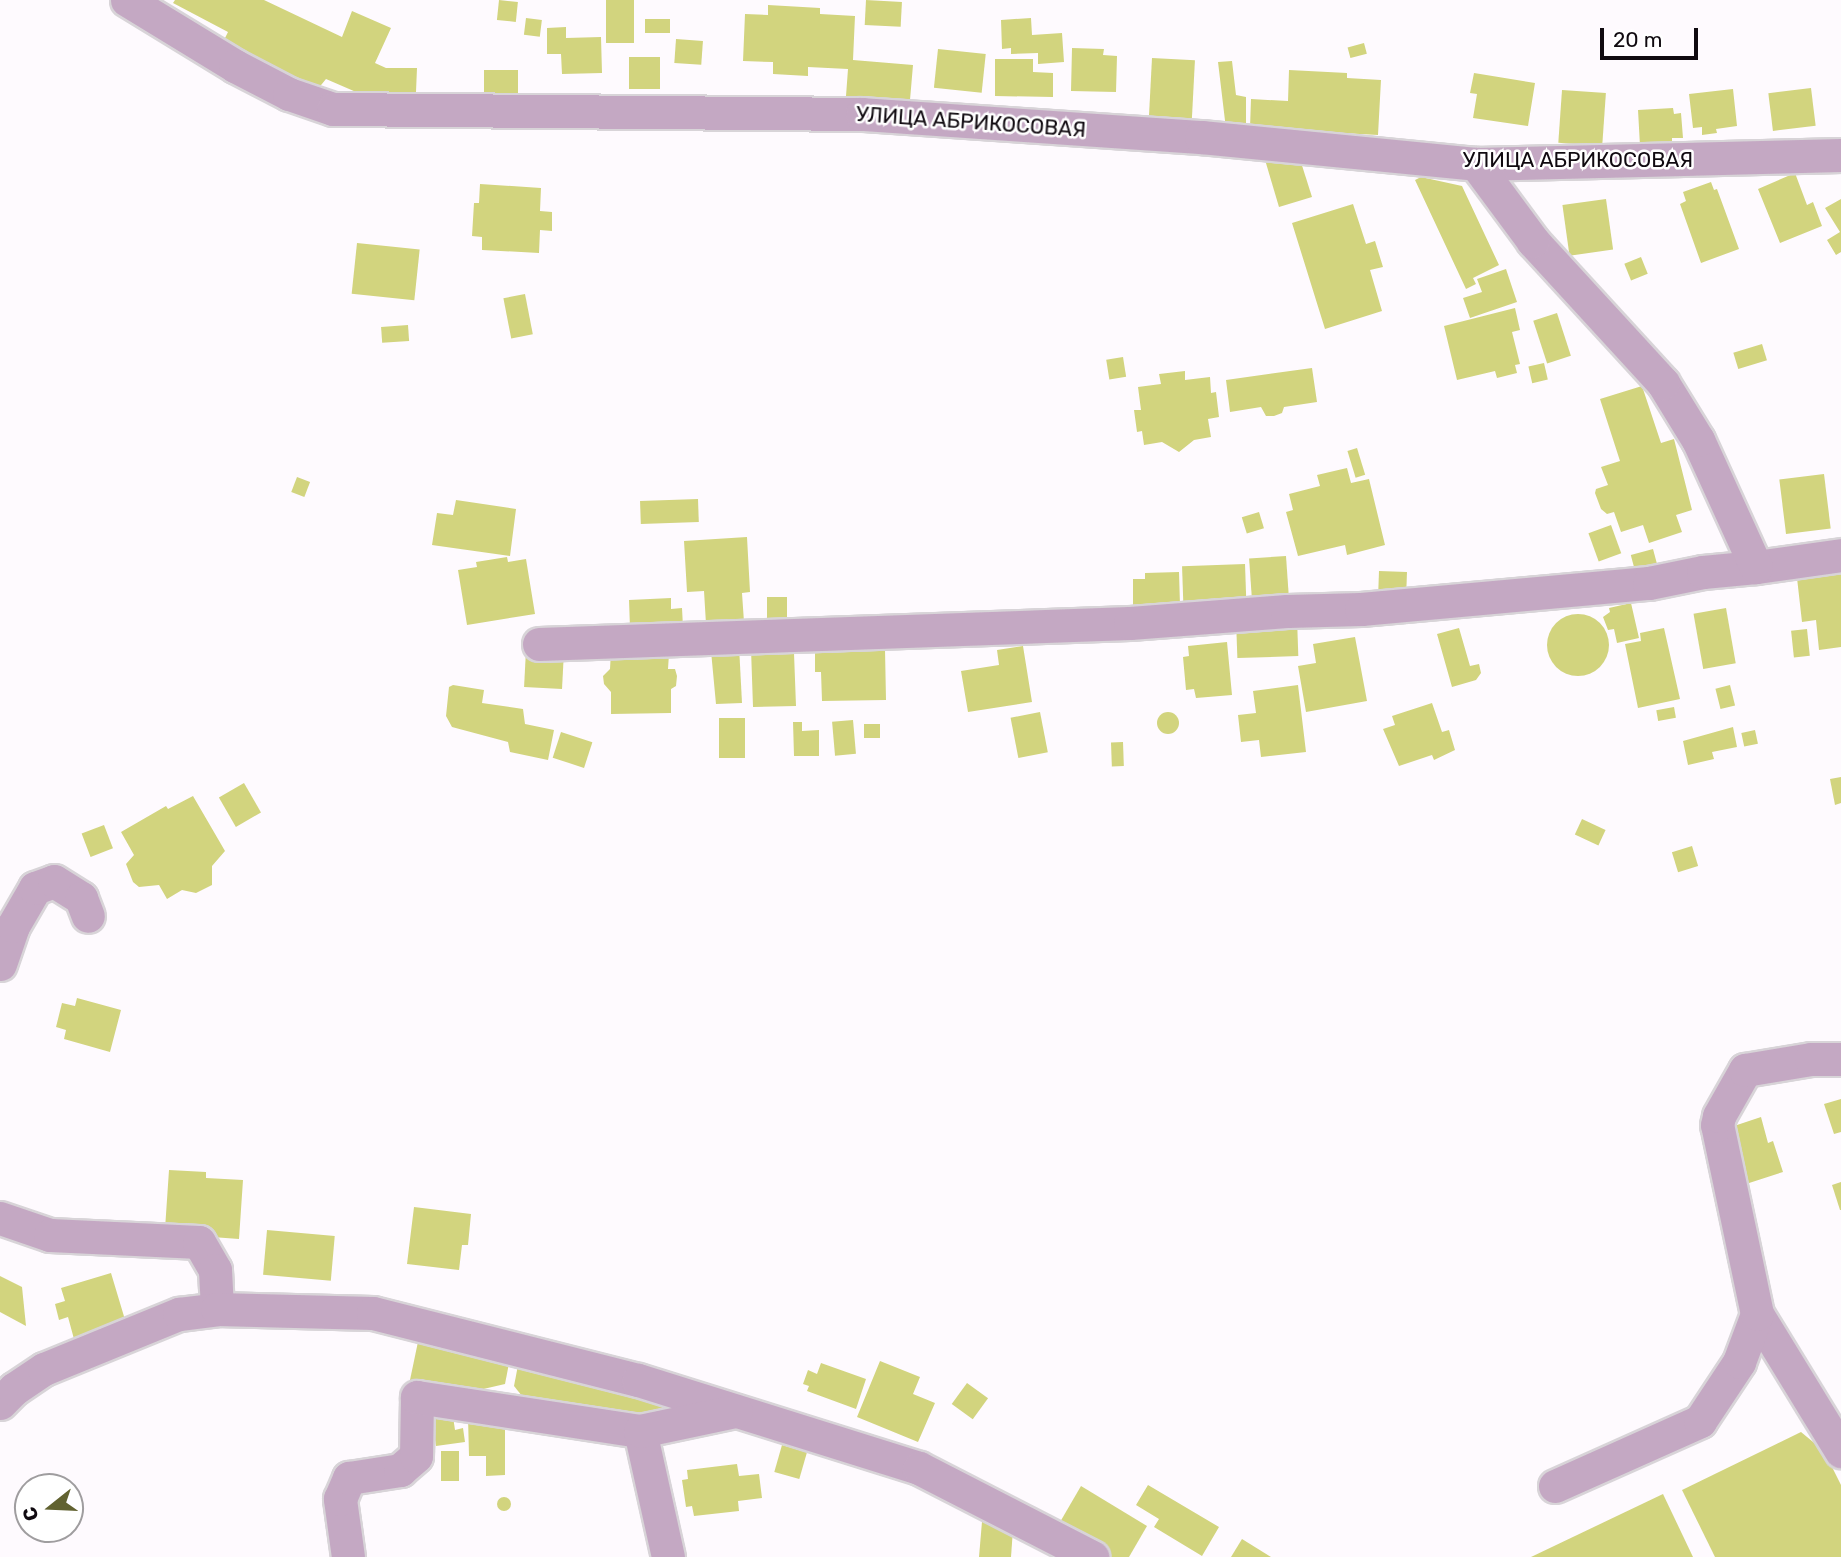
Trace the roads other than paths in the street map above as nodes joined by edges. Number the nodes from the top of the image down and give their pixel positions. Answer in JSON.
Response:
{"nodes":[{"id":1,"x":127,"y":0,"type":"edge"},
{"id":2,"x":1841,"y":155,"type":"edge"},
{"id":3,"x":1476,"y":164,"type":"junction"},
{"id":4,"x":1841,"y":555,"type":"edge"},
{"id":5,"x":1756,"y":567,"type":"junction"},
{"id":6,"x":539,"y":644,"type":"dead end"},
{"id":7,"x":88,"y":916,"type":"dead end"},
{"id":8,"x":0,"y":964,"type":"edge"},
{"id":9,"x":1841,"y":1059,"type":"edge"},
{"id":10,"x":0,"y":1219,"type":"edge"},
{"id":11,"x":217,"y":1309,"type":"junction"},
{"id":12,"x":1757,"y":1314,"type":"junction"},
{"id":13,"x":0,"y":1403,"type":"edge"},
{"id":14,"x":736,"y":1410,"type":"junction"},
{"id":15,"x":640,"y":1431,"type":"junction"},
{"id":16,"x":1841,"y":1451,"type":"edge"},
{"id":17,"x":1555,"y":1486,"type":"dead end"},
{"id":18,"x":348,"y":1557,"type":"edge"},
{"id":19,"x":668,"y":1557,"type":"edge"},
{"id":20,"x":1092,"y":1557,"type":"edge"}],
"edges":[{"from":1,"to":3,"type":"street","name":"УЛИЦА АБРИКОСОВАЯ"},
{"from":2,"to":3,"type":"street","name":"УЛИЦА АБРИКОСОВАЯ"},
{"from":3,"to":5,"type":"street"},
{"from":4,"to":5,"type":"street"},
{"from":5,"to":6,"type":"street"},
{"from":7,"to":8,"type":"street"},
{"from":9,"to":12,"type":"street"},
{"from":10,"to":11,"type":"street"},
{"from":11,"to":13,"type":"street"},
{"from":11,"to":14,"type":"street"},
{"from":12,"to":16,"type":"street"},
{"from":12,"to":17,"type":"street"},
{"from":14,"to":15,"type":"street"},
{"from":14,"to":20,"type":"street"},
{"from":15,"to":18,"type":"street"},
{"from":15,"to":19,"type":"street"}]}
